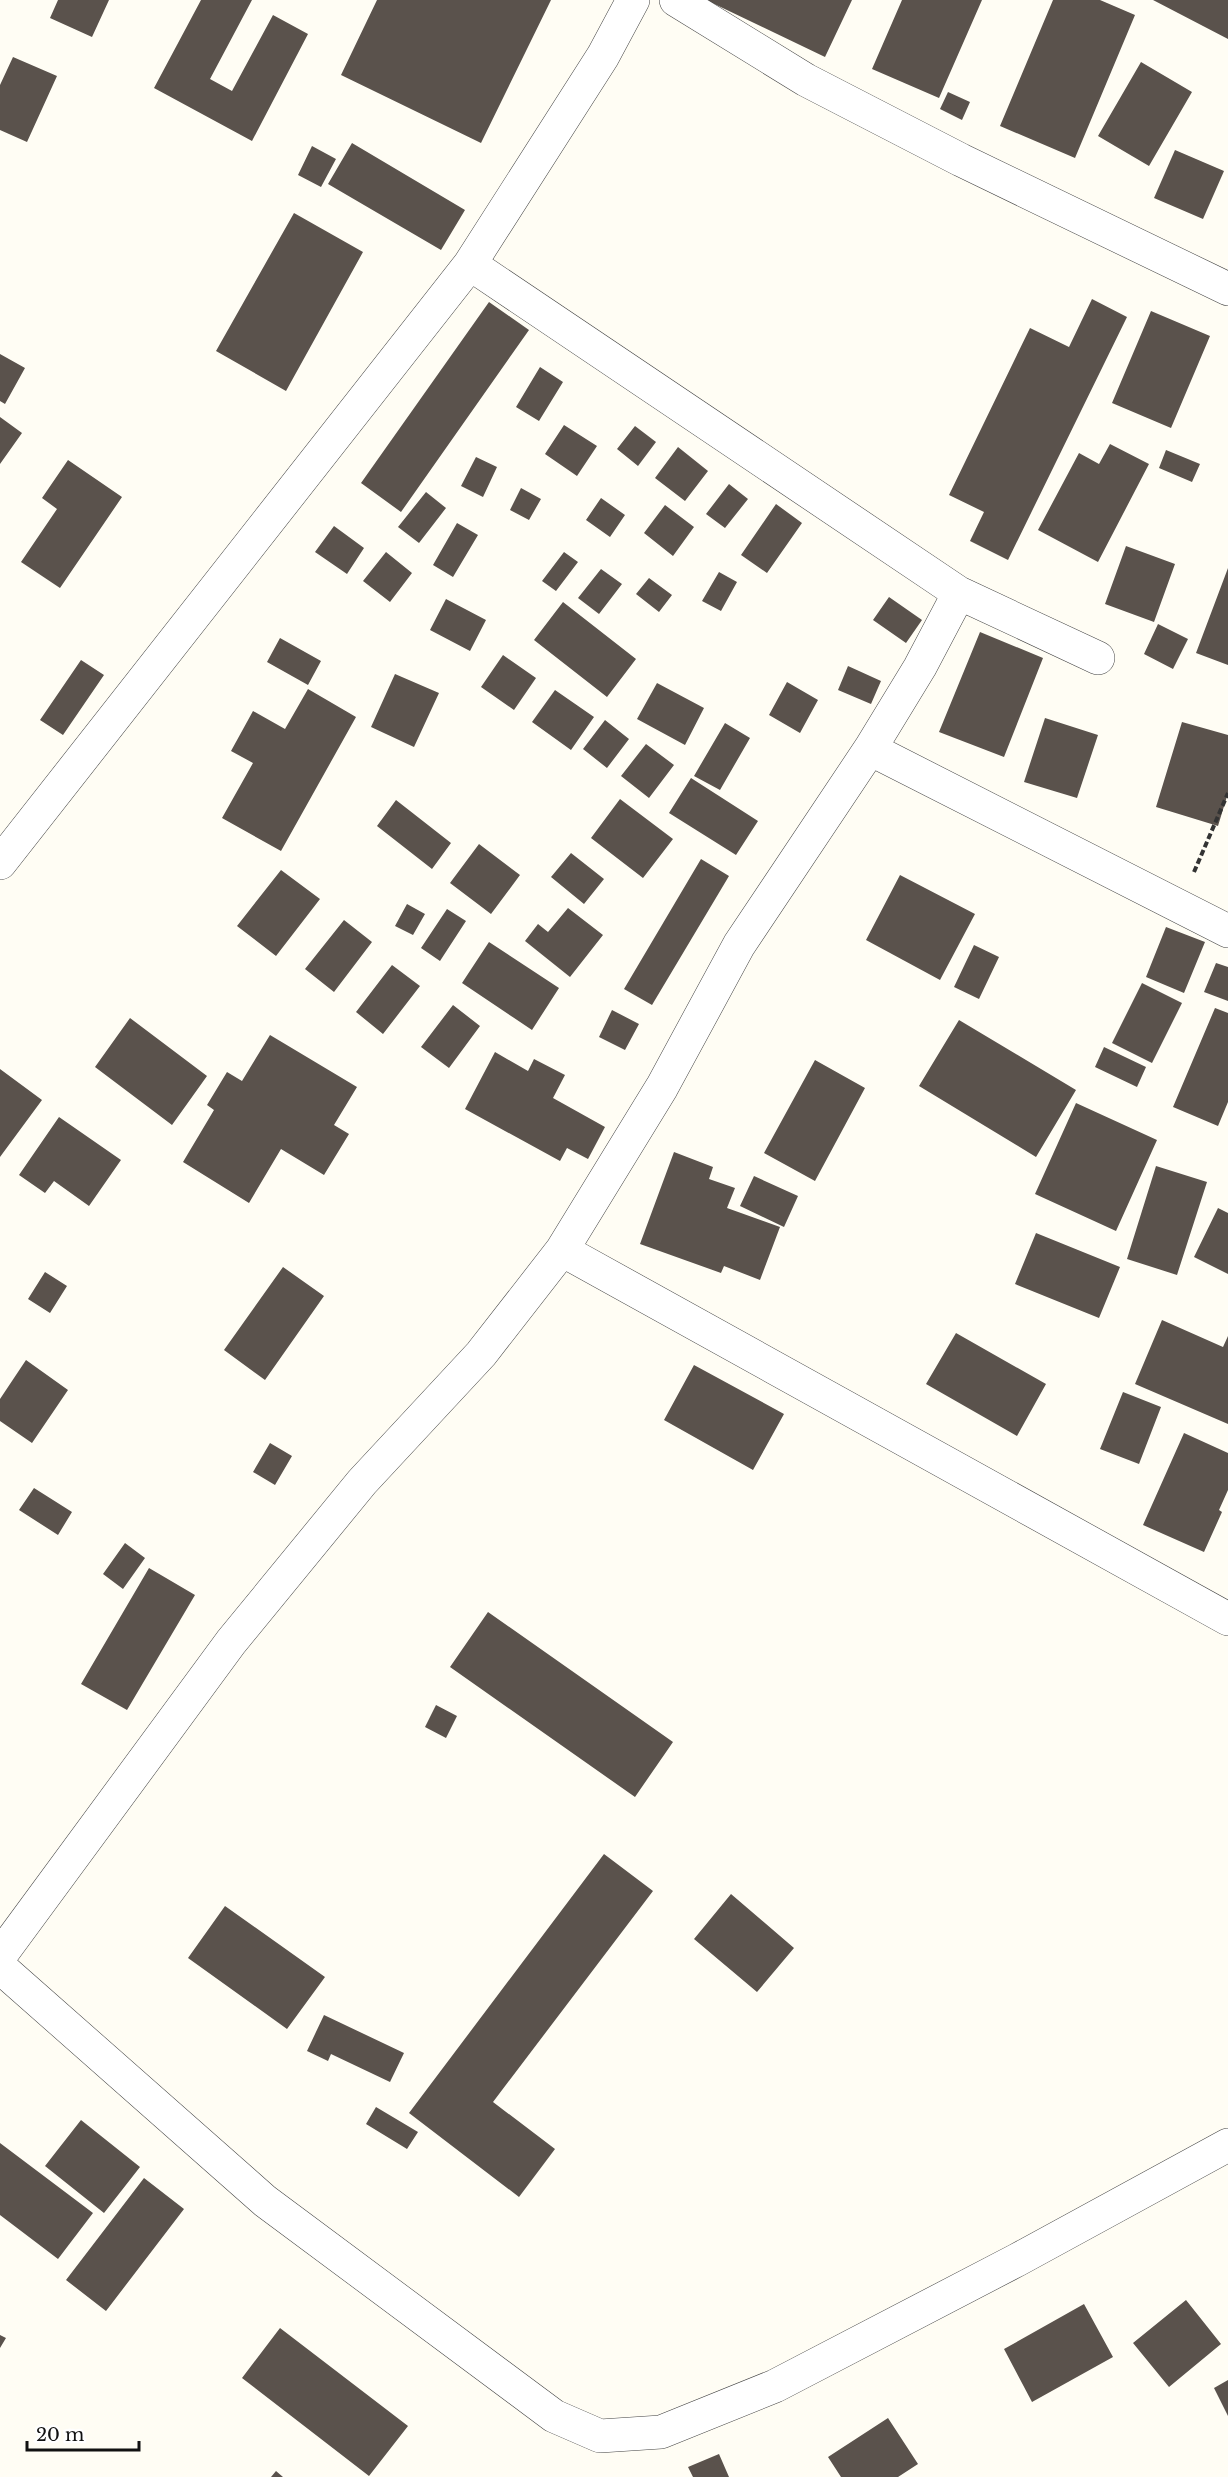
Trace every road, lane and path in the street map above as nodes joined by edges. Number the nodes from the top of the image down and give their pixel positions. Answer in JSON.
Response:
{"nodes":[{"id":1,"x":633,"y":0,"type":"edge"},
{"id":2,"x":676,"y":0,"type":"edge"},
{"id":3,"x":470,"y":264,"type":"junction"},
{"id":4,"x":1228,"y":290,"type":"edge"},
{"id":5,"x":959,"y":593,"type":"junction"},
{"id":6,"x":1098,"y":658,"type":"dead end"},
{"id":7,"x":870,"y":748,"type":"junction"},
{"id":8,"x":1228,"y":793,"type":"edge"},
{"id":9,"x":0,"y":863,"type":"edge"},
{"id":10,"x":1179,"y":905,"type":"junction"},
{"id":11,"x":1228,"y":931,"type":"edge"},
{"id":12,"x":562,"y":1250,"type":"junction"},
{"id":13,"x":1228,"y":1619,"type":"edge"},
{"id":14,"x":0,"y":1956,"type":"edge"},
{"id":15,"x":0,"y":1967,"type":"edge"},
{"id":16,"x":1228,"y":2145,"type":"edge"}],
"edges":[{"from":1,"to":3,"type":"street"},
{"from":2,"to":4,"type":"street"},
{"from":3,"to":5,"type":"street"},
{"from":3,"to":9,"type":"street"},
{"from":5,"to":6,"type":"street"},
{"from":5,"to":7,"type":"street"},
{"from":7,"to":10,"type":"street"},
{"from":7,"to":12,"type":"street"},
{"from":8,"to":10,"type":"path"},
{"from":10,"to":11,"type":"street"},
{"from":12,"to":13,"type":"street"},
{"from":12,"to":14,"type":"street"},
{"from":15,"to":16,"type":"street"}]}
